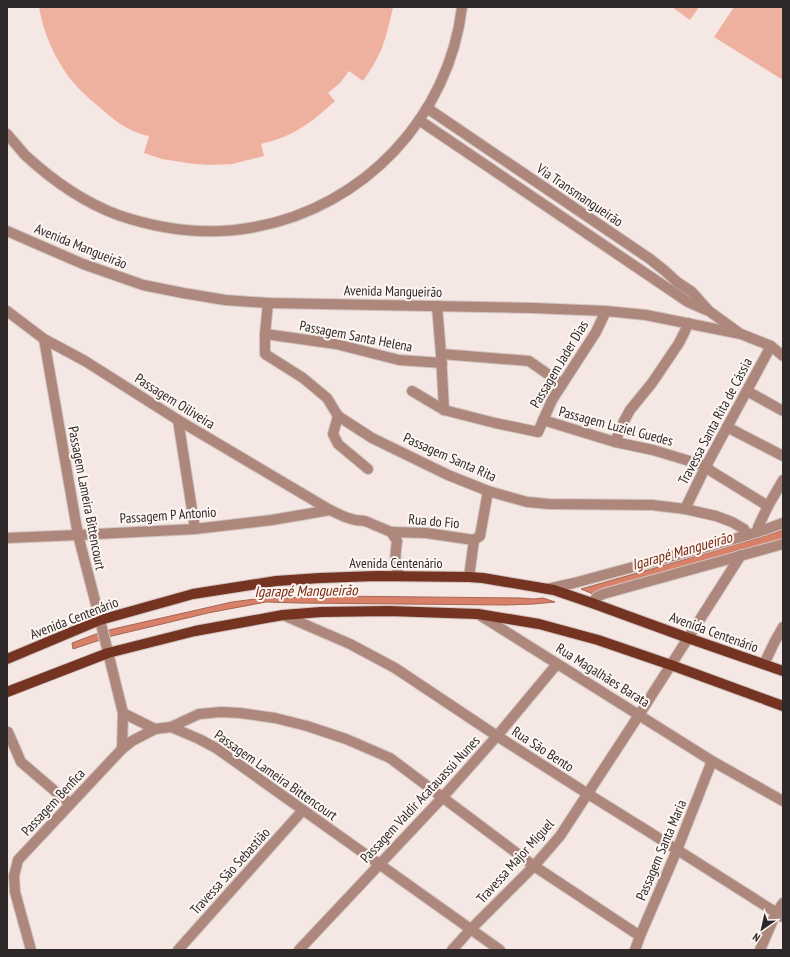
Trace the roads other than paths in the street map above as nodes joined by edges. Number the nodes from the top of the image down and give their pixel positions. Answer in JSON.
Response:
{"nodes":[{"id":1,"x":462,"y":7,"type":"edge"},
{"id":2,"x":427,"y":108,"type":"junction"},
{"id":3,"x":419,"y":120,"type":"junction"},
{"id":4,"x":7,"y":134,"type":"edge"},
{"id":5,"x":7,"y":231,"type":"edge"},
{"id":6,"x":268,"y":303,"type":"junction"},
{"id":7,"x":437,"y":306,"type":"junction"},
{"id":8,"x":7,"y":311,"type":"edge"},
{"id":9,"x":606,"y":312,"type":"junction"},
{"id":10,"x":711,"y":312,"type":"junction"},
{"id":11,"x":688,"y":323,"type":"junction"},
{"id":12,"x":264,"y":334,"type":"junction"},
{"id":13,"x":742,"y":334,"type":"junction"},
{"id":14,"x":44,"y":339,"type":"junction"},
{"id":15,"x":771,"y":346,"type":"junction"},
{"id":16,"x":783,"y":356,"type":"edge"},
{"id":17,"x":442,"y":358,"type":"junction"},
{"id":18,"x":562,"y":384,"type":"junction"},
{"id":19,"x":412,"y":391,"type":"dead end"},
{"id":20,"x":747,"y":391,"type":"junction"},
{"id":21,"x":444,"y":410,"type":"junction"},
{"id":22,"x":783,"y":411,"type":"edge"},
{"id":23,"x":338,"y":416,"type":"junction"},
{"id":24,"x":178,"y":420,"type":"junction"},
{"id":25,"x":543,"y":420,"type":"junction"},
{"id":26,"x":727,"y":428,"type":"junction"},
{"id":27,"x":615,"y":442,"type":"junction"},
{"id":28,"x":783,"y":456,"type":"edge"},
{"id":29,"x":706,"y":466,"type":"junction"},
{"id":30,"x":368,"y":469,"type":"dead end"},
{"id":31,"x":783,"y":480,"type":"edge"},
{"id":32,"x":488,"y":491,"type":"junction"},
{"id":33,"x":768,"y":506,"type":"junction"},
{"id":34,"x":685,"y":509,"type":"junction"},
{"id":35,"x":330,"y":510,"type":"junction"},
{"id":36,"x":783,"y":523,"type":"edge"},
{"id":37,"x":195,"y":529,"type":"junction"},
{"id":38,"x":764,"y":530,"type":"junction"},
{"id":39,"x":391,"y":532,"type":"junction"},
{"id":40,"x":78,"y":535,"type":"junction"},
{"id":41,"x":747,"y":535,"type":"junction"},
{"id":42,"x":7,"y":538,"type":"edge"},
{"id":43,"x":474,"y":540,"type":"junction"},
{"id":44,"x":783,"y":544,"type":"edge"},
{"id":45,"x":741,"y":555,"type":"junction"},
{"id":46,"x":400,"y":576,"type":"junction"},
{"id":47,"x":469,"y":577,"type":"junction"},
{"id":48,"x":547,"y":589,"type":"junction"},
{"id":49,"x":592,"y":603,"type":"junction"},
{"id":50,"x":478,"y":614,"type":"junction"},
{"id":51,"x":283,"y":615,"type":"junction"},
{"id":52,"x":101,"y":622,"type":"junction"},
{"id":53,"x":783,"y":627,"type":"edge"},
{"id":54,"x":688,"y":638,"type":"junction"},
{"id":55,"x":108,"y":650,"type":"junction"},
{"id":56,"x":7,"y":659,"type":"edge"},
{"id":57,"x":557,"y":664,"type":"junction"},
{"id":58,"x":764,"y":664,"type":"junction"},
{"id":59,"x":671,"y":665,"type":"junction"},
{"id":60,"x":783,"y":671,"type":"edge"},
{"id":61,"x":7,"y":692,"type":"edge"},
{"id":62,"x":783,"y":706,"type":"edge"},
{"id":63,"x":123,"y":713,"type":"junction"},
{"id":64,"x":639,"y":715,"type":"junction"},
{"id":65,"x":171,"y":727,"type":"junction"},
{"id":66,"x":155,"y":728,"type":"junction"},
{"id":67,"x":8,"y":732,"type":"edge"},
{"id":68,"x":497,"y":736,"type":"junction"},
{"id":69,"x":122,"y":749,"type":"junction"},
{"id":70,"x":712,"y":761,"type":"junction"},
{"id":71,"x":588,"y":794,"type":"junction"},
{"id":72,"x":442,"y":798,"type":"junction"},
{"id":73,"x":783,"y":801,"type":"edge"},
{"id":74,"x":70,"y":804,"type":"junction"},
{"id":75,"x":303,"y":810,"type":"junction"},
{"id":76,"x":677,"y":850,"type":"junction"},
{"id":77,"x":379,"y":864,"type":"junction"},
{"id":78,"x":534,"y":866,"type":"junction"},
{"id":79,"x":783,"y":903,"type":"edge"},
{"id":80,"x":780,"y":915,"type":"edge"},
{"id":81,"x":471,"y":929,"type":"junction"},
{"id":82,"x":640,"y":936,"type":"junction"},
{"id":83,"x":31,"y":950,"type":"edge"},
{"id":84,"x":178,"y":950,"type":"edge"},
{"id":85,"x":299,"y":950,"type":"edge"},
{"id":86,"x":452,"y":950,"type":"edge"},
{"id":87,"x":500,"y":950,"type":"edge"},
{"id":88,"x":635,"y":950,"type":"edge"},
{"id":89,"x":760,"y":950,"type":"edge"}],
"edges":[{"from":1,"to":2,"type":"street"},
{"from":2,"to":3,"type":"street"},
{"from":2,"to":10,"type":"street","name":"Via Transmangueirão"},
{"from":3,"to":4,"type":"street"},
{"from":3,"to":10,"type":"street","name":"Via Transmangueirão"},
{"from":5,"to":6,"type":"street","name":"Avenida Mangueirão"},
{"from":6,"to":7,"type":"street","name":"Avenida Mangueirão"},
{"from":6,"to":12,"type":"street","name":"Passagem Santa Rita"},
{"from":7,"to":9,"type":"street","name":"Avenida Mangueirão"},
{"from":7,"to":17,"type":"street"},
{"from":8,"to":14,"type":"street","name":"Passagem Oiliveira"},
{"from":9,"to":11,"type":"street","name":"Avenida Mangueirão"},
{"from":9,"to":18,"type":"street","name":"Passagem Jader Dias"},
{"from":10,"to":13,"type":"street","name":"Via Transmangueirão"},
{"from":11,"to":13,"type":"street","name":"Avenida Mangueirão"},
{"from":11,"to":27,"type":"street"},
{"from":12,"to":17,"type":"street","name":"Passagem Santa Helena"},
{"from":12,"to":23,"type":"street","name":"Passagem Santa Rita"},
{"from":13,"to":15,"type":"street","name":"Avenida Mangueirão"},
{"from":14,"to":24,"type":"street","name":"Passagem Oiliveira"},
{"from":14,"to":40,"type":"street","name":"Passagem Lameira Bittencourt"},
{"from":15,"to":16,"type":"street","name":"Avenida Mangueirão"},
{"from":15,"to":20,"type":"street","name":"Travessa Santa Rita de Cássia"},
{"from":17,"to":18,"type":"street","name":"Passagem Santa Helena"},
{"from":17,"to":21,"type":"street"},
{"from":18,"to":25,"type":"street","name":"Passagem Jader Dias"},
{"from":19,"to":21,"type":"street"},
{"from":20,"to":22,"type":"street"},
{"from":20,"to":26,"type":"street","name":"Travessa Santa Rita de Cássia"},
{"from":21,"to":25,"type":"street","name":"Passagem Jader Dias"},
{"from":23,"to":30,"type":"street"},
{"from":23,"to":32,"type":"street","name":"Passagem Santa Rita"},
{"from":24,"to":35,"type":"street","name":"Passagem Oiliveira"},
{"from":24,"to":37,"type":"street"},
{"from":25,"to":27,"type":"street","name":"Passagem Luziel Guedes"},
{"from":26,"to":28,"type":"street"},
{"from":26,"to":29,"type":"street","name":"Travessa Santa Rita de Cássia"},
{"from":27,"to":29,"type":"street","name":"Passagem Luziel Guedes"},
{"from":29,"to":33,"type":"street","name":"Passagem Luziel Guedes"},
{"from":29,"to":34,"type":"street","name":"Travessa Santa Rita de Cássia"},
{"from":31,"to":33,"type":"street"},
{"from":32,"to":34,"type":"street","name":"Passagem Santa Rita"},
{"from":32,"to":43,"type":"street"},
{"from":33,"to":38,"type":"street"},
{"from":34,"to":41,"type":"street","name":"Passagem Santa Rita"},
{"from":35,"to":37,"type":"street","name":"Passagem P Antonio"},
{"from":35,"to":39,"type":"street","name":"Passagem Oiliveira"},
{"from":36,"to":38,"type":"street"},
{"from":37,"to":40,"type":"street","name":"Passagem P Antonio"},
{"from":38,"to":41,"type":"street"},
{"from":39,"to":43,"type":"street","name":"Rua do Fio"},
{"from":39,"to":46,"type":"street"},
{"from":40,"to":42,"type":"street","name":"Passagem P Antonio"},
{"from":40,"to":52,"type":"street","name":"Passagem Lameira Bittencourt"},
{"from":41,"to":48,"type":"street"},
{"from":43,"to":47,"type":"street"},
{"from":44,"to":45,"type":"street"},
{"from":45,"to":49,"type":"street"},
{"from":45,"to":54,"type":"street","name":"Travessa Major Miguel"},
{"from":46,"to":47,"type":"main road","name":"Avenida Centenário"},
{"from":46,"to":52,"type":"main road","name":"Avenida Centenário"},
{"from":47,"to":48,"type":"main road","name":"Avenida Centenário"},
{"from":48,"to":49,"type":"main road","name":"Avenida Centenário"},
{"from":49,"to":54,"type":"main road","name":"Avenida Centenário"},
{"from":50,"to":51,"type":"main road"},
{"from":50,"to":57,"type":"street","name":"Rua Magalhães Barata"},
{"from":50,"to":59,"type":"main road"},
{"from":51,"to":55,"type":"main road"},
{"from":51,"to":68,"type":"street","name":"Rua São Bento"},
{"from":52,"to":55,"type":"street","name":"Passagem Lameira Bittencourt"},
{"from":52,"to":56,"type":"main road","name":"Avenida Centenário"},
{"from":53,"to":58,"type":"street"},
{"from":54,"to":58,"type":"main road","name":"Avenida Centenário"},
{"from":54,"to":59,"type":"street","name":"Travessa Major Miguel"},
{"from":55,"to":61,"type":"main road"},
{"from":55,"to":63,"type":"street","name":"Passagem Lameira Bittencourt"},
{"from":57,"to":64,"type":"street","name":"Rua Magalhães Barata"},
{"from":57,"to":68,"type":"street","name":"Passagem Valdir Acatauassú Nunes"},
{"from":58,"to":60,"type":"main road","name":"Avenida Centenário"},
{"from":59,"to":62,"type":"main road"},
{"from":59,"to":64,"type":"street","name":"Travessa Major Miguel"},
{"from":63,"to":66,"type":"street","name":"Passagem Lameira Bittencourt"},
{"from":63,"to":69,"type":"street"},
{"from":64,"to":70,"type":"street","name":"Rua Magalhães Barata"},
{"from":64,"to":71,"type":"street","name":"Travessa Major Miguel"},
{"from":65,"to":66,"type":"street","name":"Passagem Lameira Bittencourt"},
{"from":65,"to":72,"type":"street"},
{"from":65,"to":75,"type":"street","name":"Passagem Lameira Bittencourt"},
{"from":66,"to":69,"type":"street","name":"Passagem Benfica"},
{"from":67,"to":74,"type":"street"},
{"from":68,"to":71,"type":"street","name":"Rua São Bento"},
{"from":68,"to":72,"type":"street","name":"Passagem Valdir Acatauassú Nunes"},
{"from":69,"to":74,"type":"street","name":"Passagem Benfica"},
{"from":70,"to":73,"type":"street","name":"Rua Magalhães Barata"},
{"from":70,"to":76,"type":"street","name":"Passagem Santa Maria"},
{"from":71,"to":76,"type":"street","name":"Rua São Bento"},
{"from":71,"to":78,"type":"street","name":"Travessa Major Miguel"},
{"from":72,"to":77,"type":"street","name":"Passagem Valdir Acatauassú Nunes"},
{"from":72,"to":78,"type":"street"},
{"from":74,"to":83,"type":"street","name":"Passagem Benfica"},
{"from":75,"to":77,"type":"street","name":"Passagem Lameira Bittencourt"},
{"from":75,"to":84,"type":"street","name":"Travessa São Sebastião"},
{"from":76,"to":80,"type":"street","name":"Rua São Bento"},
{"from":76,"to":82,"type":"street","name":"Passagem Santa Maria"},
{"from":77,"to":81,"type":"street","name":"Passagem Lameira Bittencourt"},
{"from":77,"to":85,"type":"street","name":"Passagem Valdir Acatauassú Nunes"},
{"from":78,"to":81,"type":"street","name":"Travessa Major Miguel"},
{"from":78,"to":82,"type":"street"},
{"from":79,"to":80,"type":"street"},
{"from":80,"to":89,"type":"street"},
{"from":81,"to":86,"type":"street","name":"Travessa Major Miguel"},
{"from":81,"to":87,"type":"street","name":"Passagem Lameira Bittencourt"},
{"from":82,"to":88,"type":"street","name":"Passagem Santa Maria"}]}
